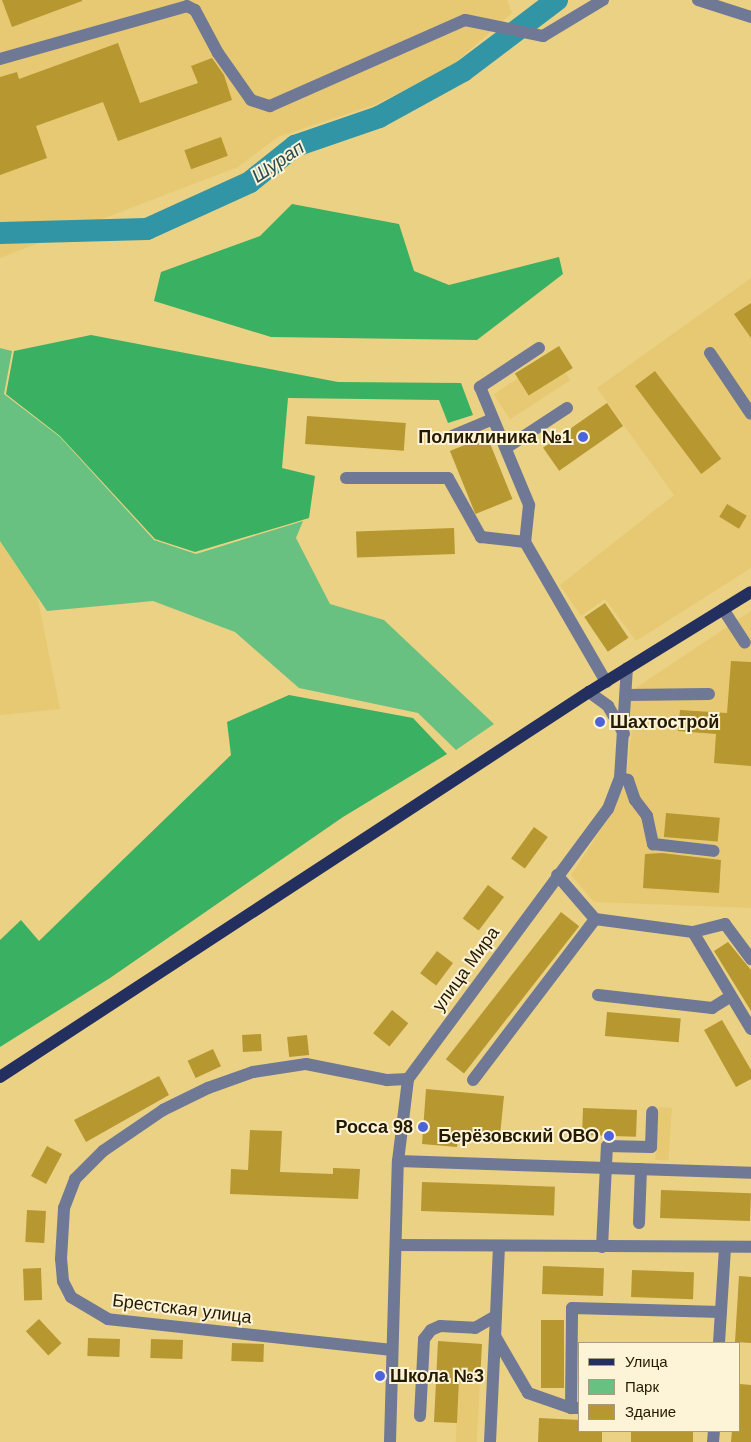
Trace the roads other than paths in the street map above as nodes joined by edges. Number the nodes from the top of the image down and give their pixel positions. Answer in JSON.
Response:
{"nodes":[{"id":1,"x":603,"y":0,"type":"edge"},
{"id":2,"x":698,"y":0,"type":"edge"},
{"id":3,"x":751,"y":17,"type":"edge"},
{"id":4,"x":0,"y":59,"type":"edge"},
{"id":5,"x":539,"y":348,"type":"dead end"},
{"id":6,"x":710,"y":353,"type":"dead end"},
{"id":7,"x":567,"y":408,"type":"dead end"},
{"id":8,"x":751,"y":414,"type":"edge"},
{"id":9,"x":493,"y":419,"type":"junction"},
{"id":10,"x":452,"y":436,"type":"dead end"},
{"id":11,"x":506,"y":448,"type":"junction"},
{"id":12,"x":346,"y":478,"type":"dead end"},
{"id":13,"x":525,"y":542,"type":"junction"},
{"id":14,"x":751,"y":592,"type":"edge"},
{"id":15,"x":723,"y":610,"type":"junction"},
{"id":16,"x":745,"y":643,"type":"dead end"},
{"id":17,"x":627,"y":668,"type":"junction"},
{"id":18,"x":606,"y":682,"type":"junction"},
{"id":19,"x":590,"y":692,"type":"junction"},
{"id":20,"x":708,"y":694,"type":"dead end"},
{"id":21,"x":626,"y":695,"type":"junction"},
{"id":22,"x":624,"y":734,"type":"junction"},
{"id":23,"x":620,"y":778,"type":"junction"},
{"id":24,"x":714,"y":851,"type":"dead end"},
{"id":25,"x":556,"y":875,"type":"junction"},
{"id":26,"x":595,"y":919,"type":"junction"},
{"id":27,"x":693,"y":932,"type":"junction"},
{"id":28,"x":751,"y":959,"type":"edge"},
{"id":29,"x":598,"y":995,"type":"dead end"},
{"id":30,"x":731,"y":996,"type":"junction"},
{"id":31,"x":751,"y":1029,"type":"edge"},
{"id":32,"x":0,"y":1077,"type":"edge"},
{"id":33,"x":408,"y":1079,"type":"junction"},
{"id":34,"x":473,"y":1080,"type":"dead end"},
{"id":35,"x":652,"y":1112,"type":"dead end"},
{"id":36,"x":398,"y":1161,"type":"junction"},
{"id":37,"x":605,"y":1168,"type":"junction"},
{"id":38,"x":641,"y":1169,"type":"junction"},
{"id":39,"x":751,"y":1173,"type":"edge"},
{"id":40,"x":639,"y":1223,"type":"dead end"},
{"id":41,"x":396,"y":1245,"type":"junction"},
{"id":42,"x":499,"y":1246,"type":"junction"},
{"id":43,"x":602,"y":1247,"type":"junction"},
{"id":44,"x":725,"y":1247,"type":"junction"},
{"id":45,"x":751,"y":1247,"type":"edge"},
{"id":46,"x":721,"y":1312,"type":"junction"},
{"id":47,"x":496,"y":1316,"type":"junction"},
{"id":48,"x":495,"y":1336,"type":"junction"},
{"id":49,"x":719,"y":1342,"type":"edge"},
{"id":50,"x":392,"y":1350,"type":"junction"},
{"id":51,"x":575,"y":1408,"type":"edge"},
{"id":52,"x":420,"y":1416,"type":"dead end"},
{"id":53,"x":390,"y":1442,"type":"edge"},
{"id":54,"x":490,"y":1442,"type":"edge"}],
"edges":[{"from":1,"to":4,"type":"street"},
{"from":2,"to":3,"type":"street"},
{"from":5,"to":9,"type":"street"},
{"from":6,"to":8,"type":"street"},
{"from":7,"to":11,"type":"street"},
{"from":9,"to":10,"type":"street"},
{"from":9,"to":11,"type":"street"},
{"from":11,"to":13,"type":"street"},
{"from":12,"to":13,"type":"street"},
{"from":13,"to":18,"type":"street"},
{"from":14,"to":15,"type":"main road"},
{"from":15,"to":16,"type":"street"},
{"from":15,"to":17,"type":"main road"},
{"from":17,"to":18,"type":"main road"},
{"from":17,"to":21,"type":"street","name":"улица Мира"},
{"from":18,"to":19,"type":"main road"},
{"from":19,"to":22,"type":"street"},
{"from":19,"to":32,"type":"main road"},
{"from":20,"to":21,"type":"street"},
{"from":21,"to":22,"type":"street","name":"улица Мира"},
{"from":22,"to":23,"type":"street","name":"улица Мира"},
{"from":23,"to":24,"type":"street"},
{"from":23,"to":25,"type":"street","name":"улица Мира"},
{"from":25,"to":26,"type":"street"},
{"from":25,"to":33,"type":"street","name":"улица Мира"},
{"from":26,"to":27,"type":"street"},
{"from":26,"to":34,"type":"street"},
{"from":27,"to":28,"type":"street"},
{"from":27,"to":30,"type":"street"},
{"from":29,"to":30,"type":"street"},
{"from":30,"to":31,"type":"street"},
{"from":33,"to":36,"type":"street","name":"улица Мира"},
{"from":33,"to":50,"type":"street","name":"Брестская улица"},
{"from":35,"to":37,"type":"street"},
{"from":36,"to":37,"type":"street"},
{"from":36,"to":41,"type":"street","name":"улица Мира"},
{"from":37,"to":38,"type":"street"},
{"from":37,"to":43,"type":"street"},
{"from":38,"to":39,"type":"street"},
{"from":38,"to":40,"type":"street"},
{"from":41,"to":42,"type":"street"},
{"from":41,"to":50,"type":"street","name":"улица Мира"},
{"from":42,"to":43,"type":"street"},
{"from":42,"to":47,"type":"street"},
{"from":43,"to":44,"type":"street"},
{"from":44,"to":45,"type":"street"},
{"from":44,"to":46,"type":"street"},
{"from":46,"to":49,"type":"street"},
{"from":46,"to":51,"type":"street"},
{"from":47,"to":48,"type":"street"},
{"from":47,"to":52,"type":"street"},
{"from":48,"to":51,"type":"street"},
{"from":48,"to":54,"type":"street"},
{"from":50,"to":53,"type":"street","name":"улица Мира"}]}
